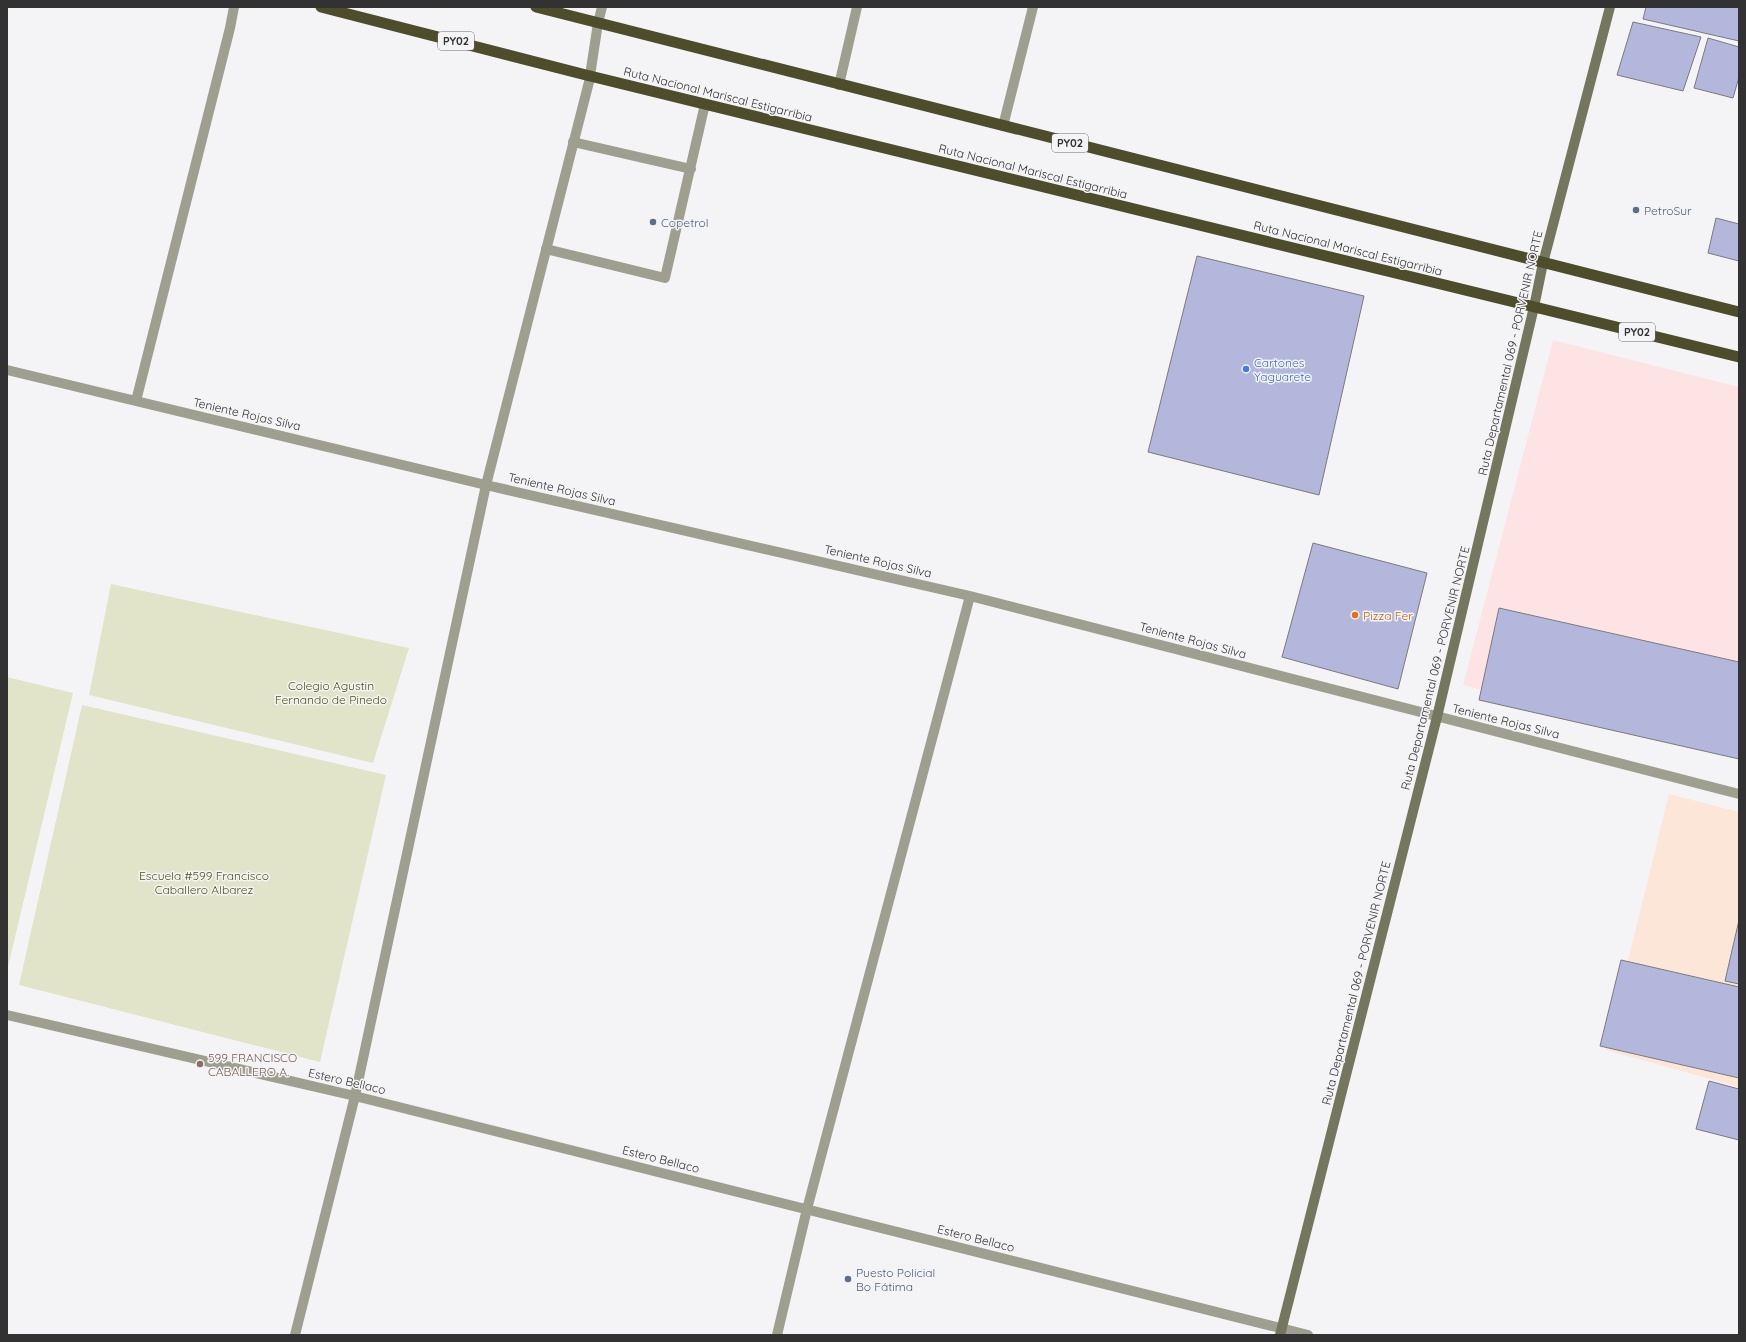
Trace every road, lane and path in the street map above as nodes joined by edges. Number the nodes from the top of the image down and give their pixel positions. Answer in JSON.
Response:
{"nodes":[{"id":1,"x":234,"y":7,"type":"edge"},
{"id":2,"x":322,"y":7,"type":"edge"},
{"id":3,"x":536,"y":7,"type":"edge"},
{"id":4,"x":602,"y":7,"type":"edge"},
{"id":5,"x":857,"y":7,"type":"edge"},
{"id":6,"x":1033,"y":7,"type":"edge"},
{"id":7,"x":1610,"y":7,"type":"edge"},
{"id":8,"x":598,"y":23,"type":"junction"},
{"id":9,"x":590,"y":76,"type":"junction"},
{"id":10,"x":839,"y":84,"type":"junction"},
{"id":11,"x":706,"y":104,"type":"junction"},
{"id":12,"x":1003,"y":126,"type":"junction"},
{"id":13,"x":573,"y":142,"type":"junction"},
{"id":14,"x":690,"y":169,"type":"junction"},
{"id":15,"x":546,"y":249,"type":"junction"},
{"id":16,"x":1543,"y":263,"type":"junction"},
{"id":17,"x":1534,"y":307,"type":"junction"},
{"id":18,"x":1739,"y":312,"type":"edge"},
{"id":19,"x":1739,"y":357,"type":"edge"},
{"id":20,"x":7,"y":370,"type":"edge"},
{"id":21,"x":136,"y":401,"type":"junction"},
{"id":22,"x":486,"y":485,"type":"junction"},
{"id":23,"x":970,"y":596,"type":"junction"},
{"id":24,"x":1438,"y":717,"type":"junction"},
{"id":25,"x":1739,"y":794,"type":"edge"},
{"id":26,"x":7,"y":1015,"type":"edge"},
{"id":27,"x":355,"y":1096,"type":"junction"},
{"id":28,"x":807,"y":1209,"type":"junction"},
{"id":29,"x":1281,"y":1332,"type":"edge"},
{"id":30,"x":295,"y":1335,"type":"edge"},
{"id":31,"x":777,"y":1335,"type":"edge"},
{"id":32,"x":1308,"y":1335,"type":"edge"}],
"edges":[{"from":1,"to":21,"type":"street"},
{"from":2,"to":9,"type":"highway","name":"Ruta Nacional Mariscal Estigarribia","number":"PY02"},
{"from":3,"to":8,"type":"highway","number":"PY02"},
{"from":4,"to":8,"type":"street"},
{"from":5,"to":10,"type":"street"},
{"from":6,"to":12,"type":"street"},
{"from":7,"to":16,"type":"main road","name":"Ruta Departamental 069 - PORVENIR NORTE"},
{"from":8,"to":9,"type":"street"},
{"from":8,"to":10,"type":"highway","number":"PY02"},
{"from":9,"to":11,"type":"highway","name":"Ruta Nacional Mariscal Estigarribia","number":"PY02"},
{"from":9,"to":13,"type":"street"},
{"from":10,"to":12,"type":"highway","number":"PY02"},
{"from":11,"to":14,"type":"street"},
{"from":11,"to":17,"type":"highway","name":"Ruta Nacional Mariscal Estigarribia","number":"PY02"},
{"from":12,"to":16,"type":"highway","number":"PY02"},
{"from":13,"to":14,"type":"street"},
{"from":13,"to":15,"type":"street"},
{"from":14,"to":15,"type":"street"},
{"from":15,"to":22,"type":"street"},
{"from":16,"to":17,"type":"main road","name":"Ruta Departamental 069 - PORVENIR NORTE"},
{"from":16,"to":18,"type":"highway","number":"PY02"},
{"from":17,"to":19,"type":"highway","name":"Ruta Nacional Mariscal Estigarribia","number":"PY02"},
{"from":17,"to":24,"type":"main road","name":"Ruta Departamental 069 - PORVENIR NORTE"},
{"from":20,"to":21,"type":"street","name":"Teniente Rojas Silva"},
{"from":21,"to":22,"type":"street","name":"Teniente Rojas Silva"},
{"from":22,"to":23,"type":"street","name":"Teniente Rojas Silva"},
{"from":22,"to":27,"type":"street"},
{"from":23,"to":24,"type":"street","name":"Teniente Rojas Silva"},
{"from":23,"to":28,"type":"street"},
{"from":24,"to":25,"type":"street","name":"Teniente Rojas Silva"},
{"from":24,"to":29,"type":"main road","name":"Ruta Departamental 069 - PORVENIR NORTE"},
{"from":26,"to":27,"type":"street","name":"Estero Bellaco"},
{"from":27,"to":28,"type":"street","name":"Estero Bellaco"},
{"from":27,"to":30,"type":"street"},
{"from":28,"to":29,"type":"street","name":"Estero Bellaco"},
{"from":28,"to":31,"type":"street"},
{"from":29,"to":32,"type":"street","name":"Estero Bellaco"}]}
